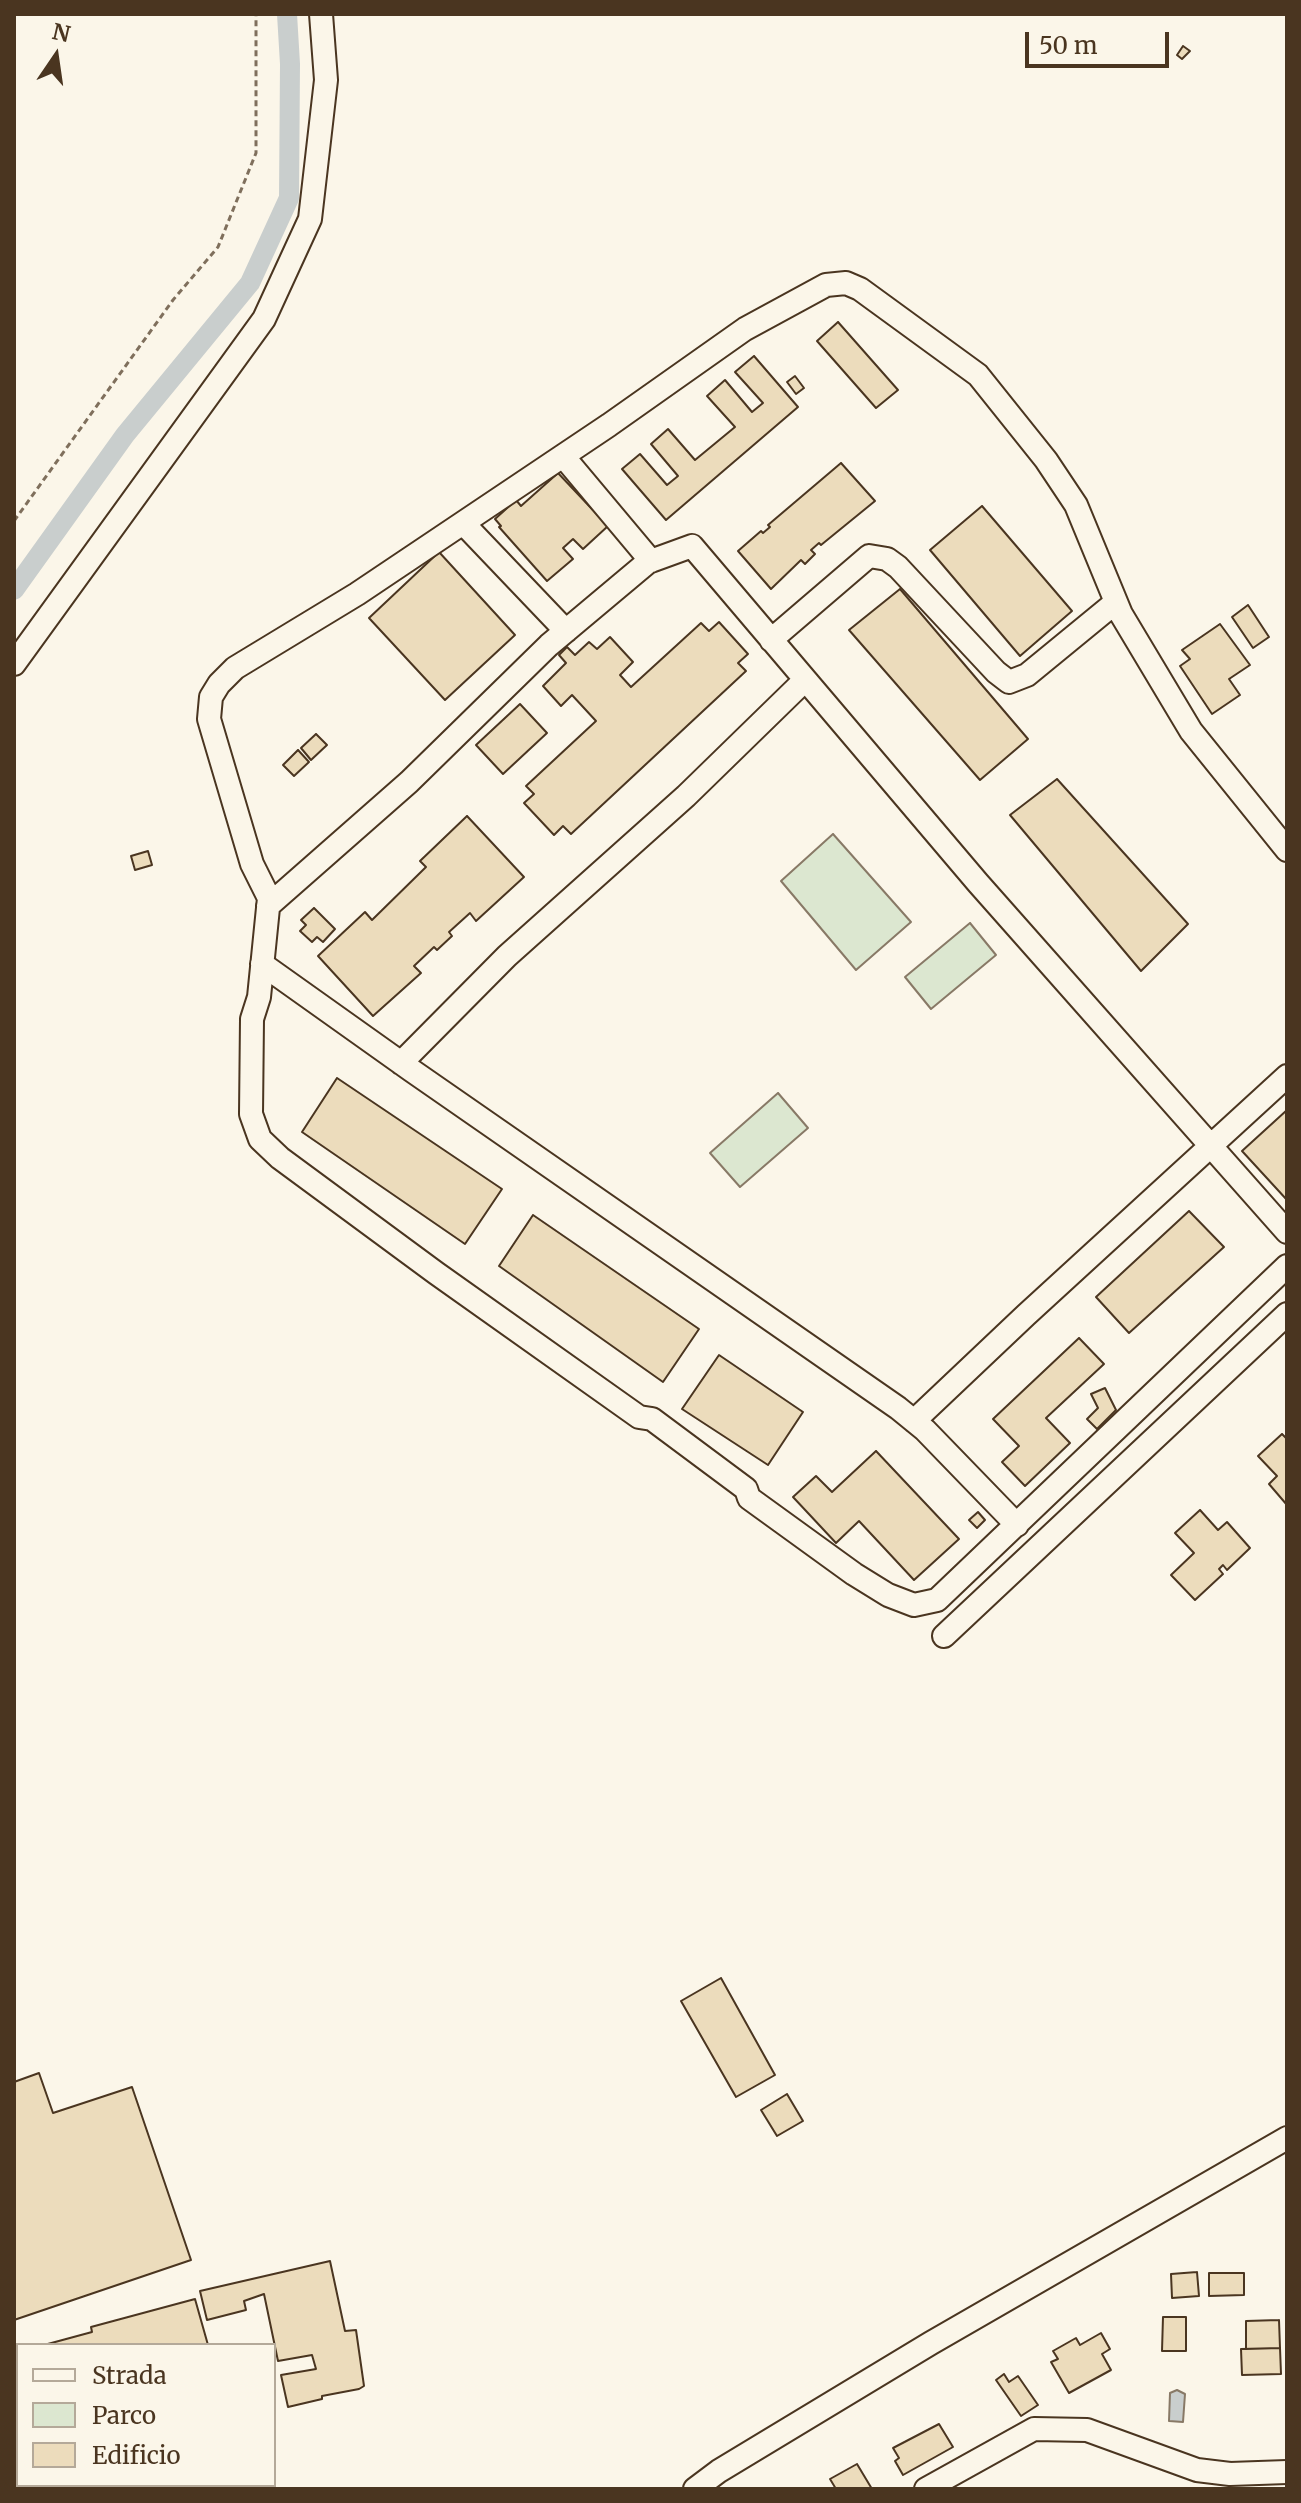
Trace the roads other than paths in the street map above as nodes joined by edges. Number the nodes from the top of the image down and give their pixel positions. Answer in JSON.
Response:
{"nodes":[{"id":1,"x":321,"y":14,"type":"edge"},
{"id":2,"x":563,"y":456,"type":"junction"},
{"id":3,"x":463,"y":523,"type":"junction"},
{"id":4,"x":651,"y":561,"type":"junction"},
{"id":5,"x":1116,"y":602,"type":"junction"},
{"id":6,"x":566,"y":631,"type":"junction"},
{"id":7,"x":771,"y":640,"type":"junction"},
{"id":8,"x":14,"y":664,"type":"edge"},
{"id":9,"x":805,"y":680,"type":"junction"},
{"id":10,"x":1287,"y":850,"type":"edge"},
{"id":11,"x":268,"y":906,"type":"junction"},
{"id":12,"x":262,"y":964,"type":"junction"},
{"id":13,"x":401,"y":1063,"type":"junction"},
{"id":14,"x":1287,"y":1076,"type":"edge"},
{"id":15,"x":1211,"y":1146,"type":"junction"},
{"id":16,"x":1287,"y":1232,"type":"edge"},
{"id":17,"x":1287,"y":1266,"type":"edge"},
{"id":18,"x":1287,"y":1314,"type":"edge"},
{"id":19,"x":914,"y":1421,"type":"junction"},
{"id":20,"x":1017,"y":1525,"type":"junction"},
{"id":21,"x":944,"y":1636,"type":"dead end"},
{"id":22,"x":1287,"y":2138,"type":"edge"},
{"id":23,"x":1287,"y":2472,"type":"edge"},
{"id":24,"x":695,"y":2489,"type":"edge"},
{"id":25,"x":926,"y":2489,"type":"edge"}],
"edges":[{"from":1,"to":8,"type":"street"},
{"from":2,"to":3,"type":"street"},
{"from":2,"to":4,"type":"street"},
{"from":2,"to":5,"type":"street"},
{"from":3,"to":6,"type":"street"},
{"from":3,"to":11,"type":"street"},
{"from":4,"to":6,"type":"street"},
{"from":4,"to":7,"type":"street"},
{"from":5,"to":7,"type":"street"},
{"from":5,"to":10,"type":"street"},
{"from":6,"to":11,"type":"street"},
{"from":7,"to":9,"type":"street"},
{"from":9,"to":13,"type":"street"},
{"from":9,"to":15,"type":"street"},
{"from":11,"to":12,"type":"street"},
{"from":12,"to":13,"type":"street"},
{"from":12,"to":20,"type":"street"},
{"from":13,"to":19,"type":"street"},
{"from":14,"to":15,"type":"street"},
{"from":15,"to":16,"type":"street"},
{"from":15,"to":19,"type":"street"},
{"from":17,"to":20,"type":"street"},
{"from":18,"to":21,"type":"street"},
{"from":19,"to":20,"type":"street"},
{"from":22,"to":24,"type":"street"},
{"from":23,"to":25,"type":"street"}]}
